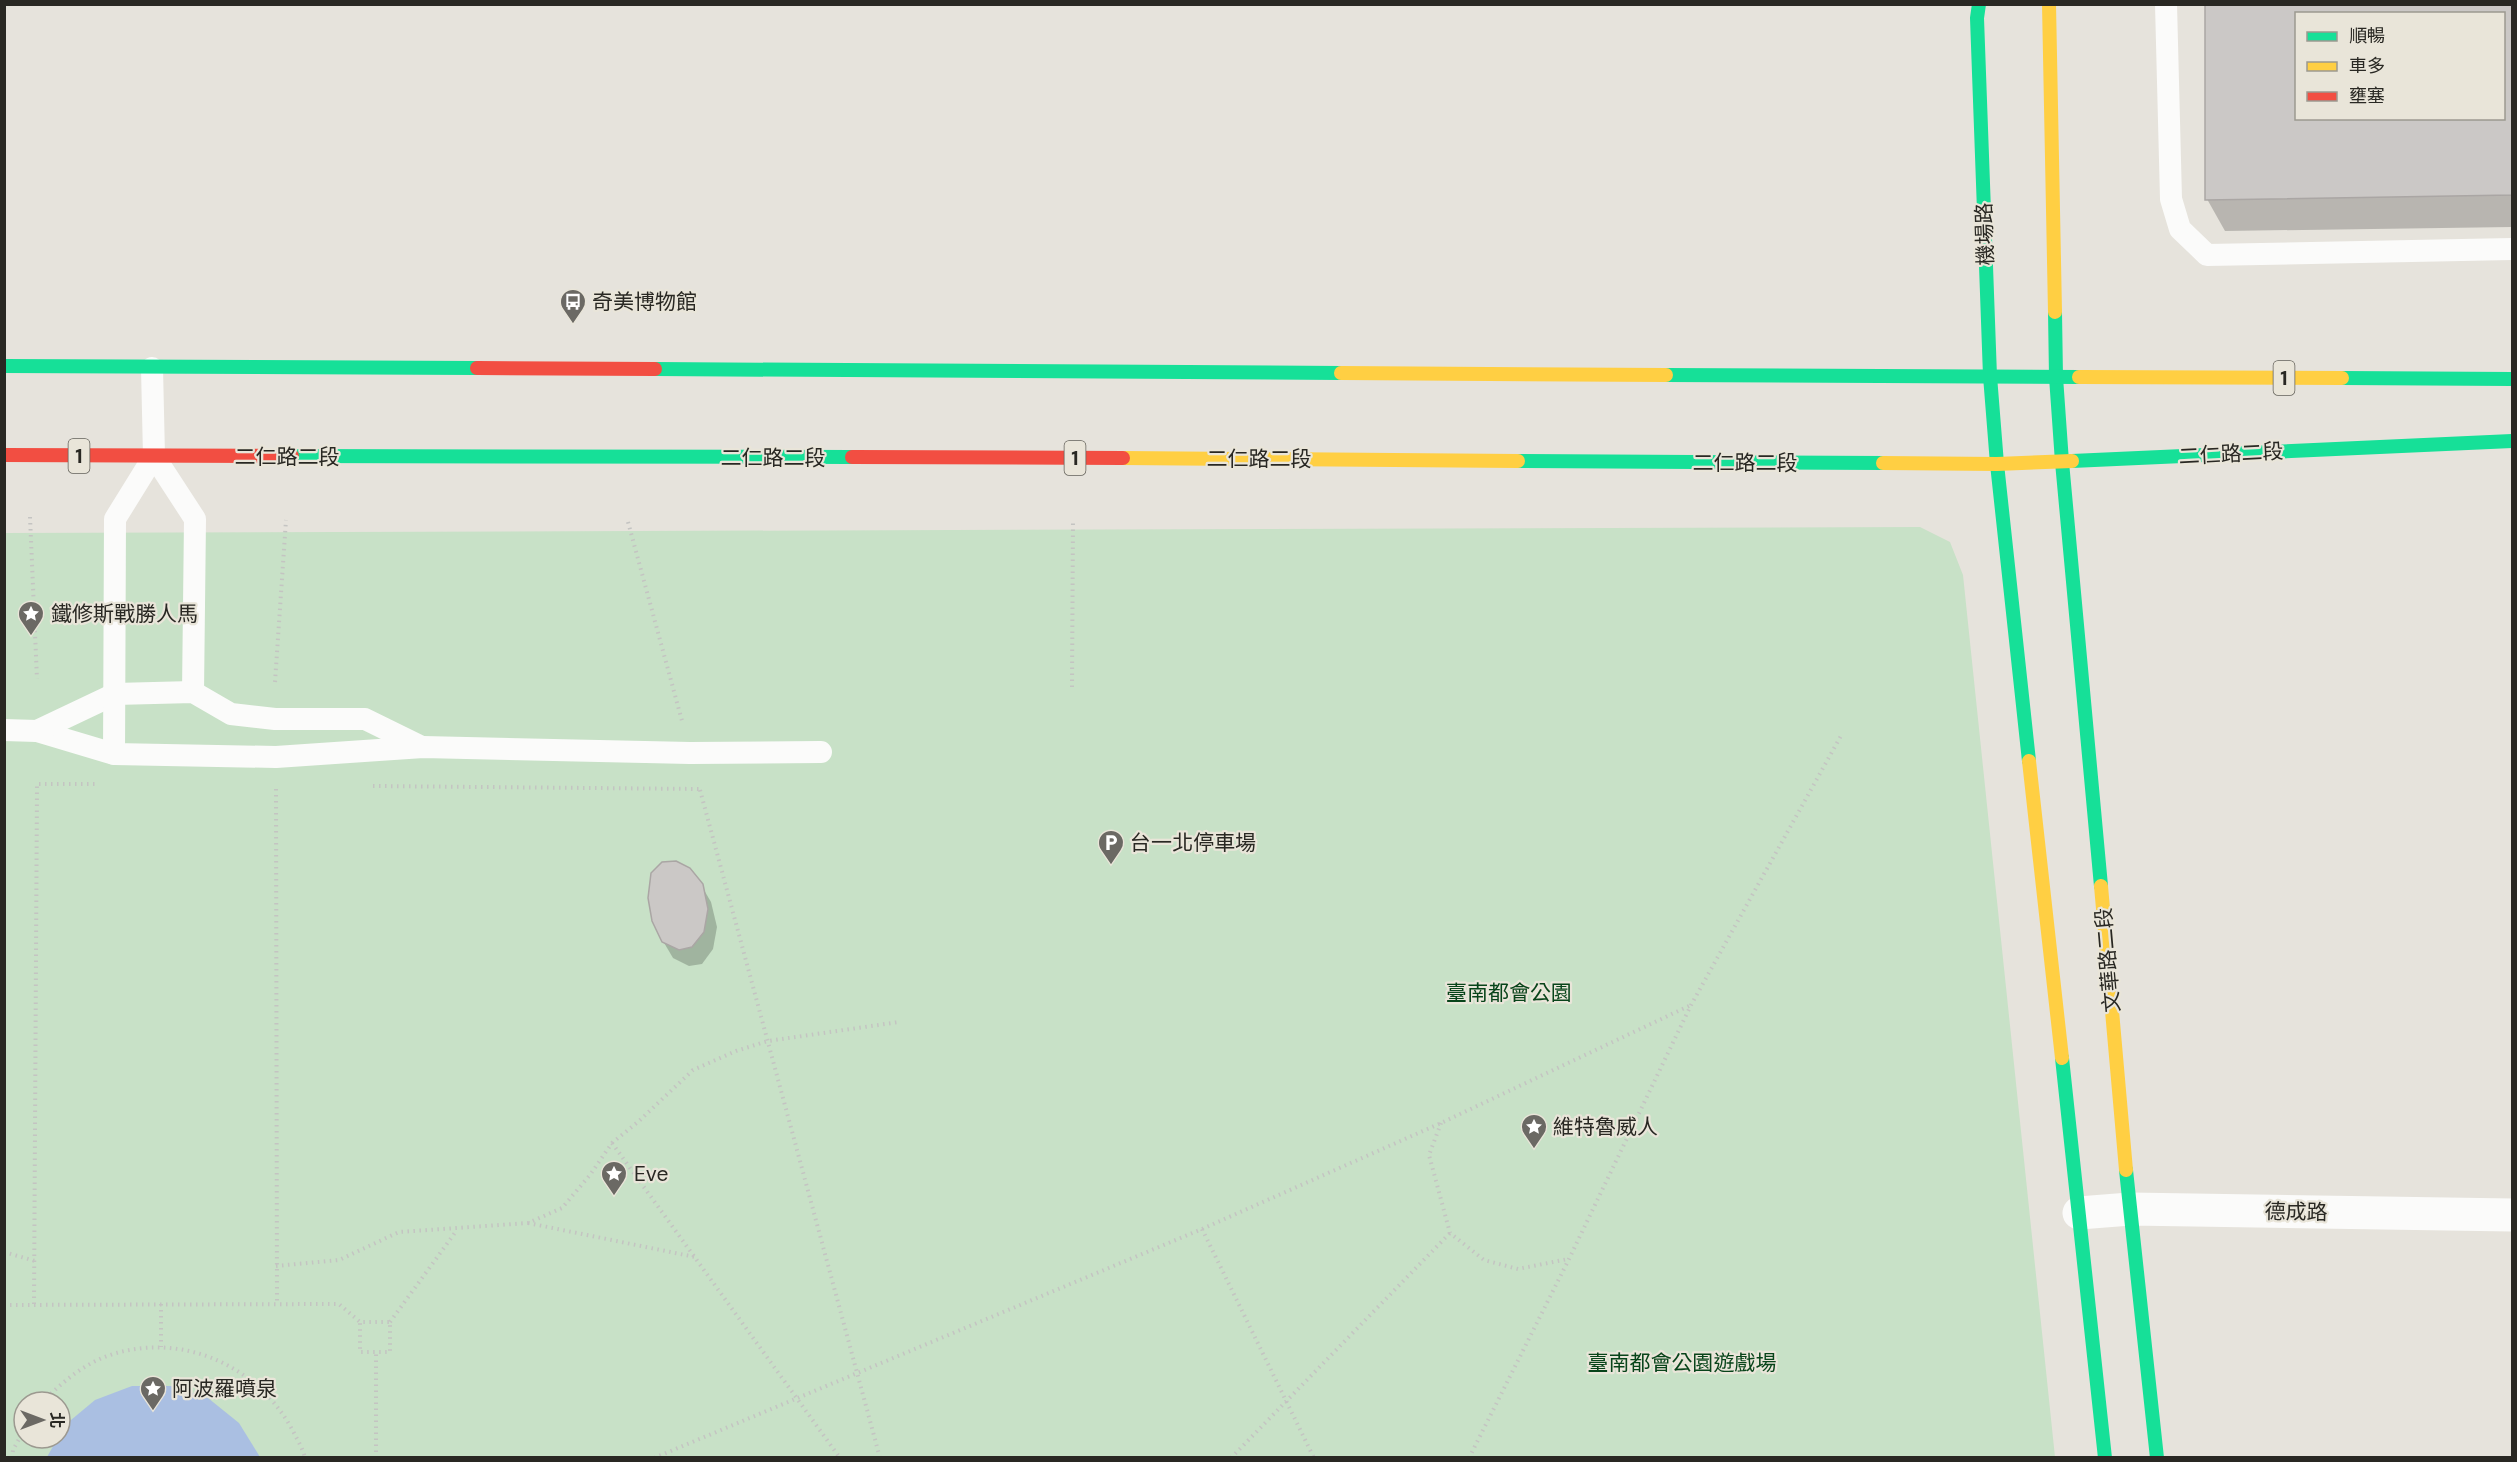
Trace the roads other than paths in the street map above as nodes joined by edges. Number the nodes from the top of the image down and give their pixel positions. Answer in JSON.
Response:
{"nodes":[{"id":1,"x":1979,"y":4,"type":"edge"},
{"id":2,"x":2049,"y":4,"type":"edge"},
{"id":3,"x":2166,"y":4,"type":"edge"},
{"id":4,"x":2512,"y":249,"type":"edge"},
{"id":5,"x":4,"y":366,"type":"edge"},
{"id":6,"x":152,"y":368,"type":"junction"},
{"id":7,"x":1990,"y":376,"type":"junction"},
{"id":8,"x":2056,"y":377,"type":"junction"},
{"id":9,"x":2512,"y":379,"type":"edge"},
{"id":10,"x":2512,"y":441,"type":"edge"},
{"id":11,"x":4,"y":455,"type":"edge"},
{"id":12,"x":154,"y":456,"type":"junction"},
{"id":13,"x":2062,"y":462,"type":"junction"},
{"id":14,"x":1996,"y":464,"type":"junction"},
{"id":15,"x":193,"y":692,"type":"junction"},
{"id":16,"x":115,"y":694,"type":"junction"},
{"id":17,"x":4,"y":730,"type":"edge"},
{"id":18,"x":38,"y":731,"type":"junction"},
{"id":19,"x":423,"y":747,"type":"junction"},
{"id":20,"x":821,"y":752,"type":"dead end"},
{"id":21,"x":114,"y":754,"type":"junction"},
{"id":22,"x":2130,"y":1209,"type":"junction"},
{"id":23,"x":2079,"y":1213,"type":"junction"},
{"id":24,"x":2512,"y":1215,"type":"edge"},
{"id":25,"x":2105,"y":1458,"type":"edge"},
{"id":26,"x":2157,"y":1458,"type":"edge"}],
"edges":[{"from":1,"to":7,"type":"main road","name":"機場路"},
{"from":2,"to":8,"type":"main road"},
{"from":3,"to":4,"type":"lane"},
{"from":5,"to":6,"type":"main road","number":"1"},
{"from":6,"to":7,"type":"main road","number":"1"},
{"from":6,"to":12,"type":"lane"},
{"from":7,"to":8,"type":"main road","number":"1"},
{"from":7,"to":14,"type":"main road","name":"機場路"},
{"from":8,"to":9,"type":"main road","number":"1"},
{"from":8,"to":13,"type":"main road"},
{"from":10,"to":13,"type":"main road","name":"二仁路二段","number":"1"},
{"from":11,"to":12,"type":"main road","name":"二仁路二段","number":"1"},
{"from":12,"to":14,"type":"main road","name":"二仁路二段","number":"1"},
{"from":12,"to":15,"type":"lane"},
{"from":12,"to":16,"type":"lane"},
{"from":13,"to":14,"type":"main road","name":"二仁路二段","number":"1"},
{"from":13,"to":22,"type":"main road","name":"文華路二段"},
{"from":14,"to":23,"type":"main road"},
{"from":15,"to":16,"type":"lane"},
{"from":15,"to":19,"type":"lane"},
{"from":16,"to":18,"type":"lane"},
{"from":16,"to":21,"type":"lane"},
{"from":17,"to":18,"type":"lane"},
{"from":18,"to":21,"type":"lane"},
{"from":19,"to":20,"type":"lane"},
{"from":19,"to":21,"type":"lane"},
{"from":22,"to":23,"type":"street","name":"德成路"},
{"from":22,"to":24,"type":"street","name":"德成路"},
{"from":22,"to":26,"type":"main road","name":"文華路二段"},
{"from":23,"to":25,"type":"main road"}]}
